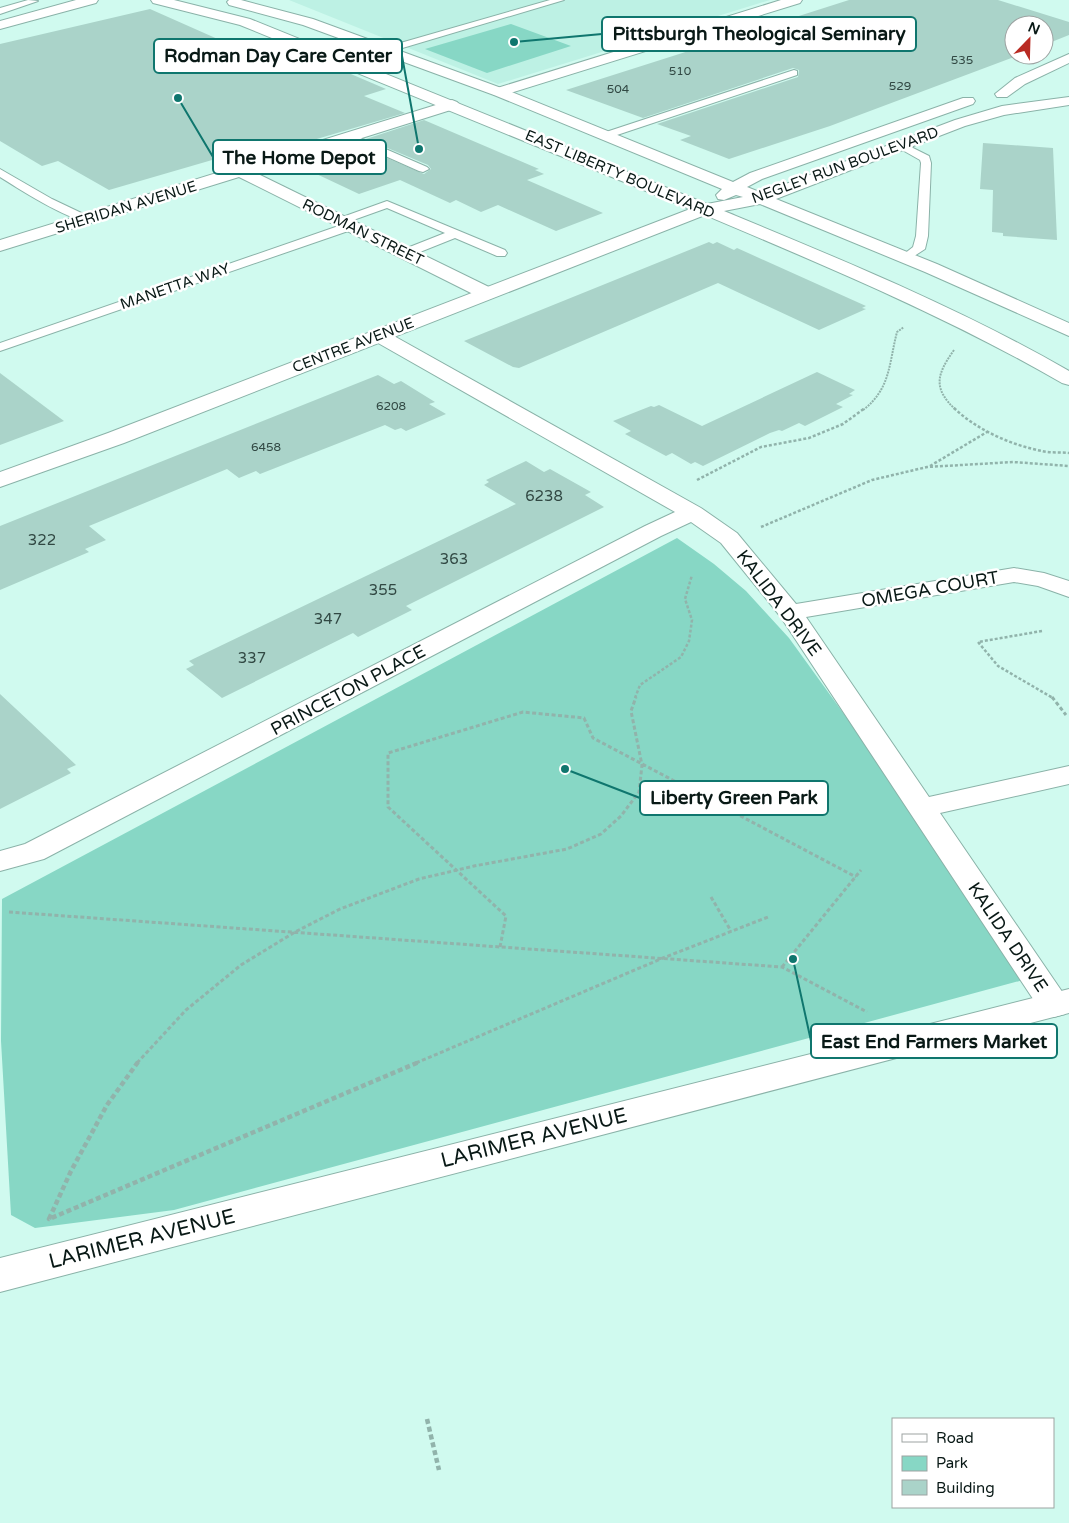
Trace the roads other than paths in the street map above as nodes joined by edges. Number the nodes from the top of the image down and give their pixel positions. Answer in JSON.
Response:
{"nodes":[{"id":1,"x":91,"y":0,"type":"edge"},
{"id":2,"x":158,"y":0,"type":"edge"},
{"id":3,"x":226,"y":0,"type":"edge"},
{"id":4,"x":560,"y":0,"type":"edge"},
{"id":5,"x":795,"y":0,"type":"edge"},
{"id":6,"x":32,"y":1,"type":"edge"},
{"id":7,"x":55,"y":10,"type":"junction"},
{"id":8,"x":0,"y":11,"type":"edge"},
{"id":9,"x":2,"y":24,"type":"edge"},
{"id":10,"x":386,"y":50,"type":"junction"},
{"id":11,"x":1068,"y":61,"type":"edge"},
{"id":12,"x":794,"y":73,"type":"dead end"},
{"id":13,"x":1038,"y":89,"type":"dead end"},
{"id":14,"x":499,"y":92,"type":"junction"},
{"id":15,"x":1002,"y":94,"type":"junction"},
{"id":16,"x":1069,"y":101,"type":"edge"},
{"id":17,"x":452,"y":105,"type":"junction"},
{"id":18,"x":607,"y":136,"type":"junction"},
{"id":19,"x":351,"y":137,"type":"junction"},
{"id":20,"x":901,"y":145,"type":"junction"},
{"id":21,"x":423,"y":169,"type":"dead end"},
{"id":22,"x":240,"y":171,"type":"junction"},
{"id":23,"x":0,"y":172,"type":"edge"},
{"id":24,"x":734,"y":187,"type":"junction"},
{"id":25,"x":761,"y":199,"type":"junction"},
{"id":26,"x":705,"y":209,"type":"junction"},
{"id":27,"x":88,"y":219,"type":"junction"},
{"id":28,"x":346,"y":224,"type":"junction"},
{"id":29,"x":456,"y":233,"type":"junction"},
{"id":30,"x":0,"y":246,"type":"edge"},
{"id":31,"x":406,"y":253,"type":"junction"},
{"id":32,"x":501,"y":253,"type":"dead end"},
{"id":33,"x":905,"y":258,"type":"junction"},
{"id":34,"x":486,"y":293,"type":"junction"},
{"id":35,"x":1062,"y":327,"type":"edge"},
{"id":36,"x":378,"y":335,"type":"junction"},
{"id":37,"x":0,"y":347,"type":"edge"},
{"id":38,"x":1069,"y":380,"type":"edge"},
{"id":39,"x":0,"y":480,"type":"edge"},
{"id":40,"x":693,"y":513,"type":"junction"},
{"id":41,"x":1069,"y":590,"type":"edge"},
{"id":42,"x":790,"y":612,"type":"junction"},
{"id":43,"x":1069,"y":775,"type":"edge"},
{"id":44,"x":920,"y":808,"type":"junction"},
{"id":45,"x":0,"y":861,"type":"edge"},
{"id":46,"x":1062,"y":1003,"type":"edge"},
{"id":47,"x":0,"y":1275,"type":"edge"}],
"edges":[{"from":1,"to":7,"type":"main road"},
{"from":2,"to":17,"type":"main road","name":"EAST LIBERTY BOULEVARD"},
{"from":3,"to":10,"type":"main road","name":"EAST LIBERTY BOULEVARD"},
{"from":4,"to":10,"type":"lane"},
{"from":5,"to":14,"type":"main road"},
{"from":6,"to":7,"type":"lane"},
{"from":6,"to":8,"type":"lane"},
{"from":7,"to":9,"type":"main road"},
{"from":10,"to":14,"type":"main road","name":"EAST LIBERTY BOULEVARD"},
{"from":11,"to":15,"type":"main road"},
{"from":12,"to":18,"type":"lane"},
{"from":13,"to":15,"type":"main road","name":"NEGLEY RUN BOULEVARD"},
{"from":14,"to":18,"type":"main road","name":"EAST LIBERTY BOULEVARD"},
{"from":15,"to":24,"type":"main road","name":"NEGLEY RUN BOULEVARD"},
{"from":16,"to":20,"type":"main road","name":"NEGLEY RUN BOULEVARD"},
{"from":17,"to":19,"type":"main road","name":"SHERIDAN AVENUE"},
{"from":17,"to":26,"type":"main road","name":"EAST LIBERTY BOULEVARD"},
{"from":18,"to":24,"type":"main road","name":"EAST LIBERTY BOULEVARD"},
{"from":19,"to":21,"type":"lane"},
{"from":19,"to":22,"type":"main road","name":"SHERIDAN AVENUE"},
{"from":20,"to":25,"type":"main road","name":"NEGLEY RUN BOULEVARD"},
{"from":20,"to":33,"type":"lane"},
{"from":22,"to":27,"type":"main road","name":"SHERIDAN AVENUE"},
{"from":22,"to":28,"type":"main road","name":"RODMAN STREET"},
{"from":23,"to":27,"type":"lane"},
{"from":24,"to":25,"type":"main road","name":"EAST LIBERTY BOULEVARD"},
{"from":24,"to":26,"type":"main road","name":"NEGLEY RUN BOULEVARD"},
{"from":25,"to":26,"type":"main road","name":"NEGLEY RUN BOULEVARD"},
{"from":25,"to":33,"type":"main road","name":"EAST LIBERTY BOULEVARD"},
{"from":26,"to":34,"type":"main road","name":"CENTRE AVENUE"},
{"from":26,"to":38,"type":"main road","name":"EAST LIBERTY BOULEVARD"},
{"from":27,"to":30,"type":"main road","name":"SHERIDAN AVENUE"},
{"from":28,"to":29,"type":"lane"},
{"from":28,"to":31,"type":"main road","name":"RODMAN STREET"},
{"from":28,"to":37,"type":"lane","name":"MANETTA WAY"},
{"from":29,"to":31,"type":"lane"},
{"from":29,"to":32,"type":"lane"},
{"from":31,"to":34,"type":"main road","name":"RODMAN STREET"},
{"from":33,"to":35,"type":"main road","name":"EAST LIBERTY BOULEVARD"},
{"from":34,"to":36,"type":"main road","name":"CENTRE AVENUE"},
{"from":36,"to":39,"type":"main road","name":"CENTRE AVENUE"},
{"from":36,"to":40,"type":"main road","name":"KALIDA DRIVE"},
{"from":40,"to":42,"type":"main road","name":"KALIDA DRIVE"},
{"from":40,"to":45,"type":"main road","name":"PRINCETON PLACE"},
{"from":41,"to":42,"type":"main road","name":"OMEGA COURT"},
{"from":42,"to":44,"type":"main road","name":"KALIDA DRIVE"},
{"from":43,"to":44,"type":"main road"},
{"from":44,"to":46,"type":"main road","name":"KALIDA DRIVE"},
{"from":46,"to":47,"type":"main road","name":"LARIMER AVENUE"}]}
